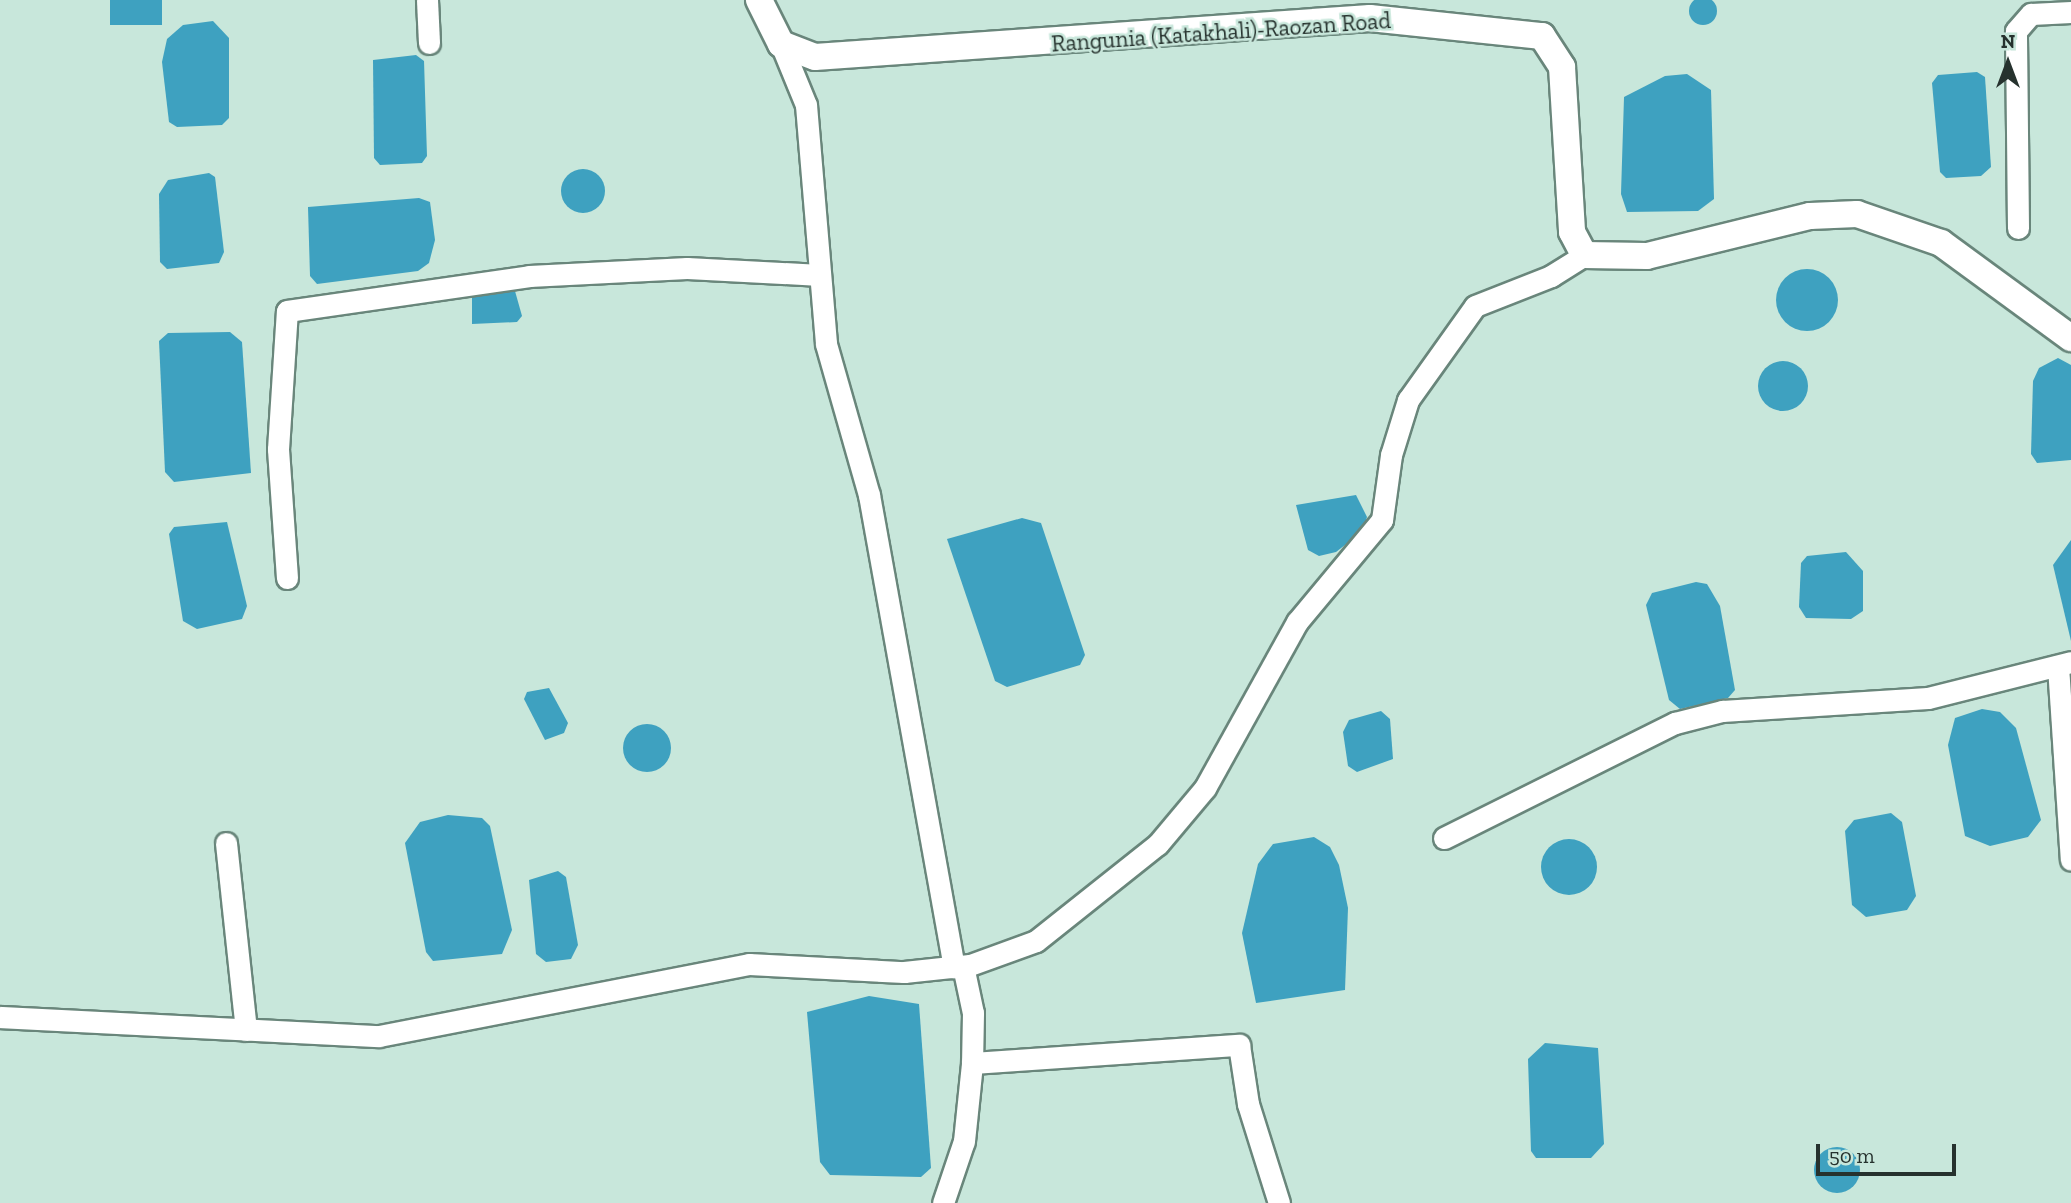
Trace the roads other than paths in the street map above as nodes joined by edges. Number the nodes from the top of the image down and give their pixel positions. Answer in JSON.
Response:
{"nodes":[{"id":1,"x":427,"y":0,"type":"edge"},
{"id":2,"x":759,"y":0,"type":"edge"},
{"id":3,"x":2071,"y":12,"type":"edge"},
{"id":4,"x":429,"y":43,"type":"dead end"},
{"id":5,"x":781,"y":44,"type":"junction"},
{"id":6,"x":2018,"y":228,"type":"dead end"},
{"id":7,"x":1584,"y":254,"type":"junction"},
{"id":8,"x":820,"y":275,"type":"junction"},
{"id":9,"x":2071,"y":338,"type":"edge"},
{"id":10,"x":287,"y":578,"type":"dead end"},
{"id":11,"x":2065,"y":664,"type":"edge"},
{"id":12,"x":1444,"y":838,"type":"dead end"},
{"id":13,"x":226,"y":843,"type":"dead end"},
{"id":14,"x":2071,"y":860,"type":"edge"},
{"id":15,"x":959,"y":966,"type":"junction"},
{"id":16,"x":0,"y":1017,"type":"edge"},
{"id":17,"x":246,"y":1030,"type":"junction"},
{"id":18,"x":972,"y":1063,"type":"junction"},
{"id":19,"x":943,"y":1203,"type":"edge"},
{"id":20,"x":1279,"y":1203,"type":"edge"}],
"edges":[{"from":1,"to":4,"type":"street"},
{"from":2,"to":5,"type":"main road"},
{"from":3,"to":6,"type":"street"},
{"from":5,"to":7,"type":"main road","name":"Rangunia (Katakhali)-Raozan Road"},
{"from":5,"to":8,"type":"street"},
{"from":7,"to":9,"type":"main road"},
{"from":7,"to":15,"type":"street"},
{"from":8,"to":10,"type":"street"},
{"from":8,"to":15,"type":"street"},
{"from":11,"to":12,"type":"street"},
{"from":11,"to":14,"type":"street"},
{"from":13,"to":17,"type":"street"},
{"from":15,"to":17,"type":"street"},
{"from":15,"to":18,"type":"street"},
{"from":16,"to":17,"type":"street"},
{"from":18,"to":19,"type":"street"},
{"from":18,"to":20,"type":"street"}]}
